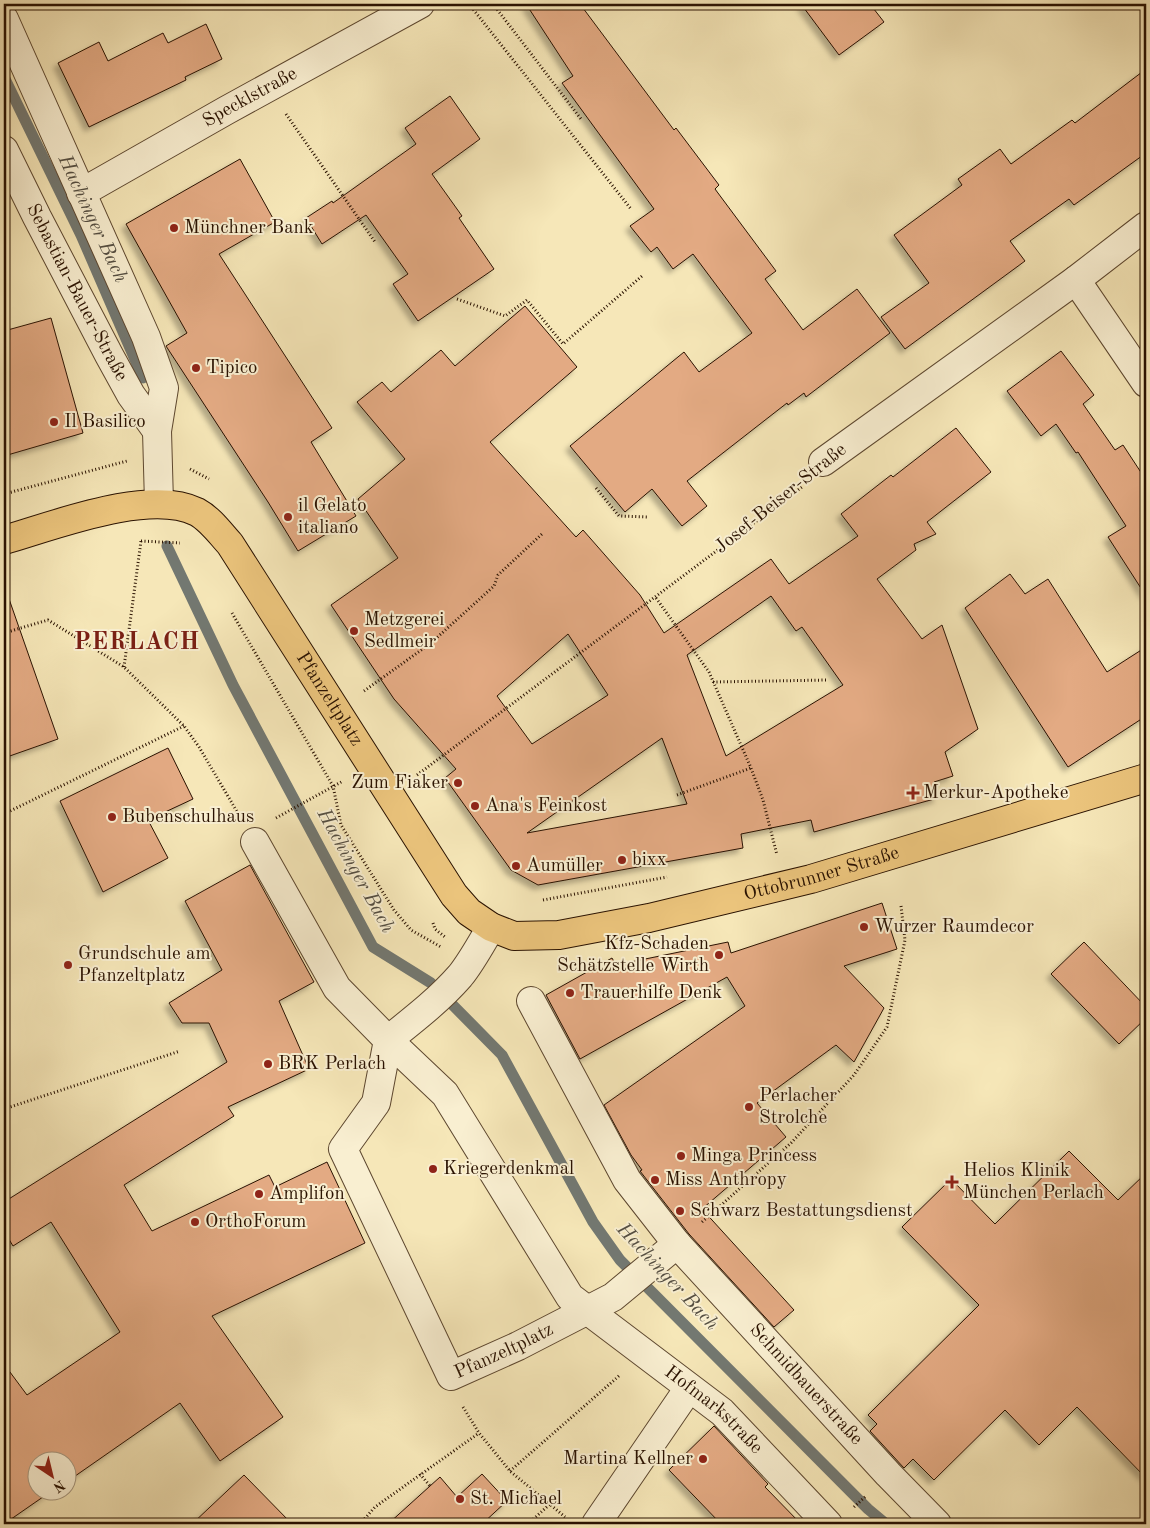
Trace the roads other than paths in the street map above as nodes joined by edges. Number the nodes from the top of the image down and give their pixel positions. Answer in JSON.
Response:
{"nodes":[{"id":1,"x":420,"y":4,"type":"edge"},
{"id":2,"x":4,"y":19,"type":"edge"},
{"id":3,"x":4,"y":150,"type":"edge"},
{"id":4,"x":81,"y":193,"type":"junction"},
{"id":5,"x":1146,"y":226,"type":"edge"},
{"id":6,"x":1076,"y":280,"type":"junction"},
{"id":7,"x":1146,"y":383,"type":"edge"},
{"id":8,"x":158,"y":444,"type":"junction"},
{"id":9,"x":823,"y":462,"type":"road end"},
{"id":10,"x":159,"y":503,"type":"junction"},
{"id":11,"x":4,"y":540,"type":"edge"},
{"id":12,"x":1146,"y":778,"type":"edge"},
{"id":13,"x":255,"y":842,"type":"road end"},
{"id":14,"x":491,"y":927,"type":"junction"},
{"id":15,"x":531,"y":1002,"type":"dead end"},
{"id":16,"x":388,"y":1040,"type":"junction"},
{"id":17,"x":677,"y":1244,"type":"junction"},
{"id":18,"x":587,"y":1309,"type":"junction"},
{"id":19,"x":689,"y":1388,"type":"junction"},
{"id":20,"x":838,"y":1518,"type":"edge"},
{"id":21,"x":583,"y":1523,"type":"edge"},
{"id":22,"x":937,"y":1524,"type":"edge"}],
"edges":[{"from":1,"to":4,"type":"street","name":"Specklstraße"},
{"from":2,"to":4,"type":"street","name":"Sebastian-Bauer-Straße"},
{"from":3,"to":8,"type":"street","name":"Sebastian-Bauer-Straße"},
{"from":4,"to":8,"type":"street","name":"Sebastian-Bauer-Straße"},
{"from":5,"to":6,"type":"street","name":"Josef-Beiser-Straße"},
{"from":6,"to":7,"type":"street"},
{"from":6,"to":9,"type":"street","name":"Josef-Beiser-Straße"},
{"from":8,"to":10,"type":"street","name":"Sebastian-Bauer-Straße"},
{"from":10,"to":11,"type":"main road","name":"Pfanzeltplatz"},
{"from":10,"to":14,"type":"main road","name":"Pfanzeltplatz"},
{"from":12,"to":14,"type":"main road","name":"Ottobrunner Straße"},
{"from":13,"to":16,"type":"street","name":"Pfanzeltplatz"},
{"from":14,"to":16,"type":"street"},
{"from":15,"to":17,"type":"street"},
{"from":16,"to":18,"type":"street","name":"Pfanzeltplatz"},
{"from":16,"to":18,"type":"street","name":"Pfanzeltplatz"},
{"from":17,"to":18,"type":"street"},
{"from":17,"to":22,"type":"street","name":"Schmidbauerstraße"},
{"from":18,"to":19,"type":"street","name":"Hofmarkstraße"},
{"from":19,"to":20,"type":"street","name":"Hofmarkstraße"},
{"from":19,"to":21,"type":"street"}]}
